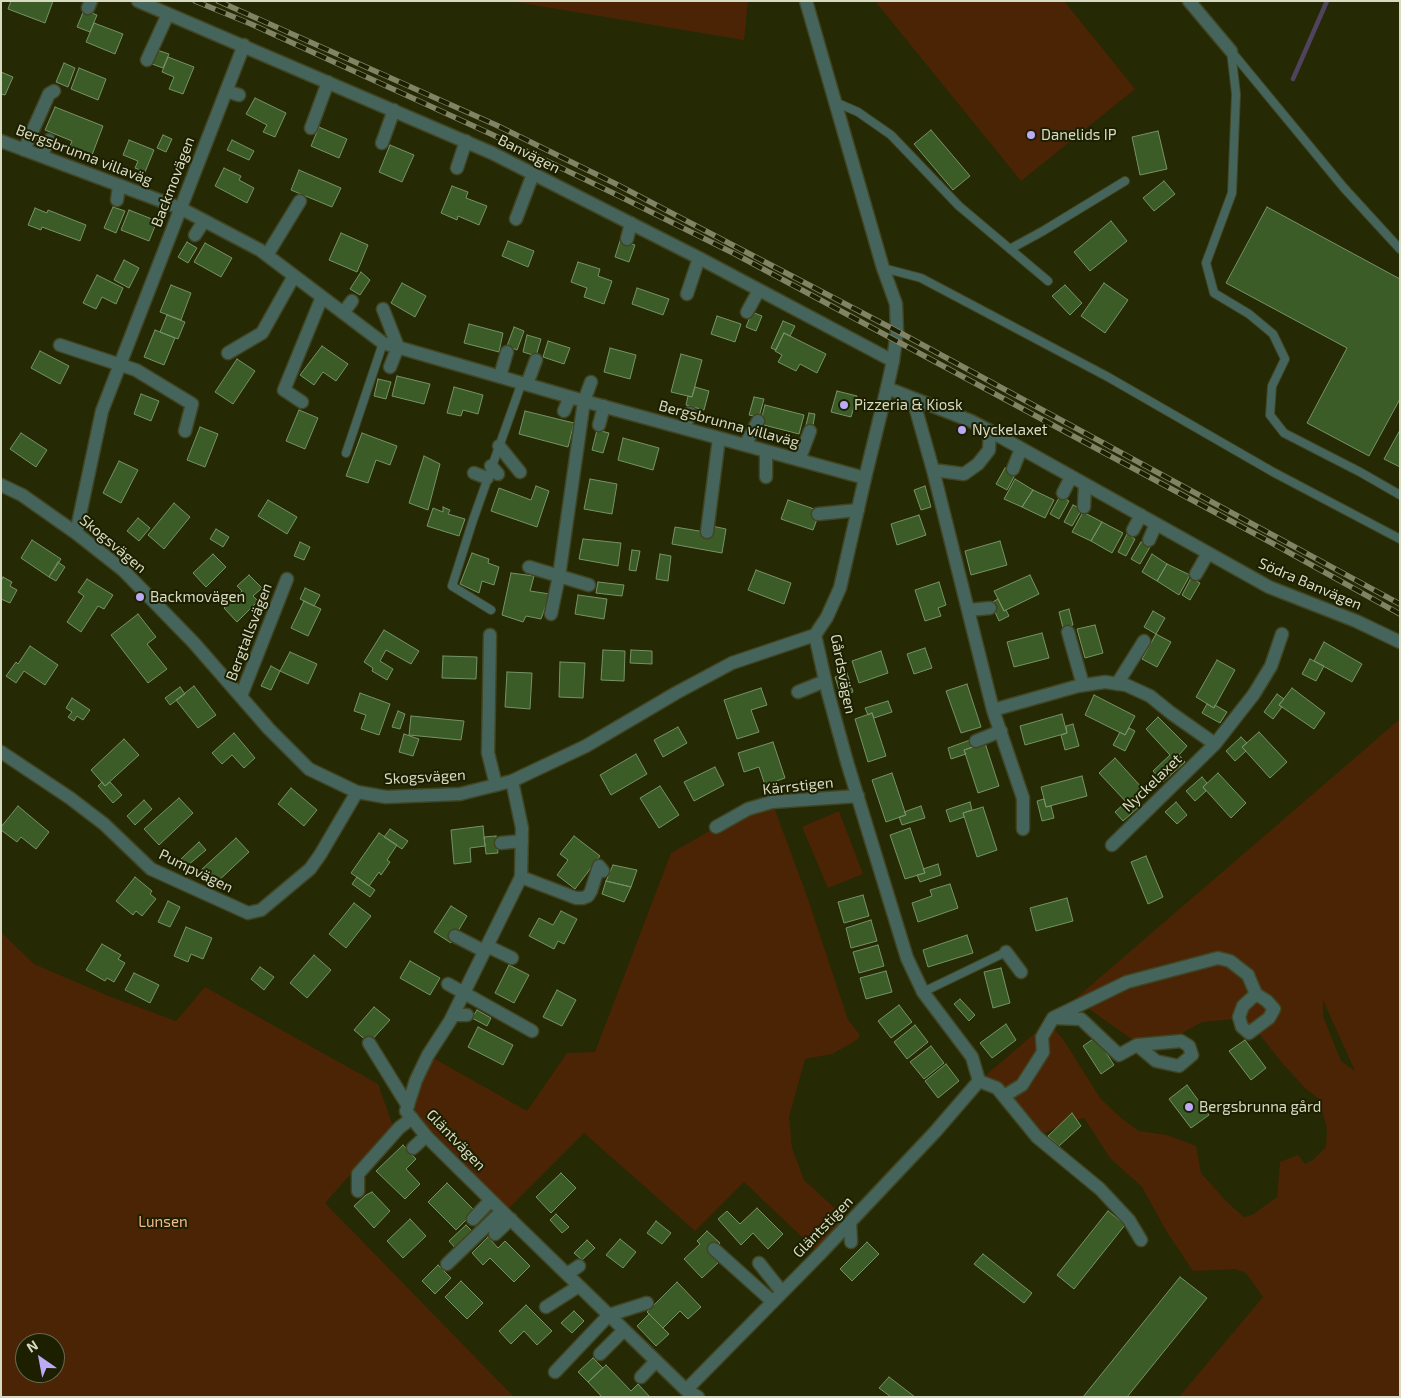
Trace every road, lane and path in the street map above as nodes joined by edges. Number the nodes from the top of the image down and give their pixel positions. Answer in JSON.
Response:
{"nodes":[{"id":1,"x":138,"y":1,"type":"edge"},
{"id":2,"x":806,"y":1,"type":"edge"},
{"id":3,"x":1189,"y":1,"type":"edge"},
{"id":4,"x":168,"y":14,"type":"junction"},
{"id":5,"x":244,"y":46,"type":"junction"},
{"id":6,"x":1231,"y":51,"type":"junction"},
{"id":7,"x":147,"y":60,"type":"dead end"},
{"id":8,"x":328,"y":82,"type":"junction"},
{"id":9,"x":54,"y":91,"type":"dead end"},
{"id":10,"x":226,"y":91,"type":"junction"},
{"id":11,"x":239,"y":95,"type":"dead end"},
{"id":12,"x":835,"y":102,"type":"junction"},
{"id":13,"x":394,"y":110,"type":"junction"},
{"id":14,"x":311,"y":128,"type":"dead end"},
{"id":15,"x":49,"y":140,"type":"dead end"},
{"id":16,"x":1,"y":141,"type":"edge"},
{"id":17,"x":466,"y":141,"type":"junction"},
{"id":18,"x":382,"y":143,"type":"dead end"},
{"id":19,"x":24,"y":150,"type":"junction"},
{"id":20,"x":41,"y":156,"type":"junction"},
{"id":21,"x":457,"y":168,"type":"dead end"},
{"id":22,"x":533,"y":174,"type":"junction"},
{"id":23,"x":1125,"y":180,"type":"dead end"},
{"id":24,"x":119,"y":186,"type":"junction"},
{"id":25,"x":117,"y":200,"type":"dead end"},
{"id":26,"x":300,"y":201,"type":"dead end"},
{"id":27,"x":180,"y":208,"type":"junction"},
{"id":28,"x":516,"y":219,"type":"dead end"},
{"id":29,"x":204,"y":221,"type":"junction"},
{"id":30,"x":631,"y":224,"type":"junction"},
{"id":31,"x":195,"y":235,"type":"dead end"},
{"id":32,"x":627,"y":239,"type":"dead end"},
{"id":33,"x":1400,"y":248,"type":"edge"},
{"id":34,"x":1010,"y":249,"type":"junction"},
{"id":35,"x":266,"y":255,"type":"junction"},
{"id":36,"x":699,"y":258,"type":"junction"},
{"id":37,"x":882,"y":268,"type":"junction"},
{"id":38,"x":294,"y":276,"type":"junction"},
{"id":39,"x":1048,"y":281,"type":"dead end"},
{"id":40,"x":759,"y":290,"type":"junction"},
{"id":41,"x":687,"y":294,"type":"dead end"},
{"id":42,"x":322,"y":297,"type":"junction"},
{"id":43,"x":352,"y":301,"type":"dead end"},
{"id":44,"x":384,"y":310,"type":"dead end"},
{"id":45,"x":747,"y":312,"type":"dead end"},
{"id":46,"x":343,"y":313,"type":"junction"},
{"id":47,"x":383,"y":343,"type":"junction"},
{"id":48,"x":60,"y":345,"type":"dead end"},
{"id":49,"x":398,"y":348,"type":"junction"},
{"id":50,"x":507,"y":352,"type":"dead end"},
{"id":51,"x":228,"y":353,"type":"dead end"},
{"id":52,"x":536,"y":360,"type":"dead end"},
{"id":53,"x":893,"y":361,"type":"junction"},
{"id":54,"x":120,"y":364,"type":"junction"},
{"id":55,"x":390,"y":367,"type":"dead end"},
{"id":56,"x":500,"y":376,"type":"junction"},
{"id":57,"x":591,"y":382,"type":"dead end"},
{"id":58,"x":524,"y":383,"type":"junction"},
{"id":59,"x":888,"y":388,"type":"junction"},
{"id":60,"x":570,"y":397,"type":"junction"},
{"id":61,"x":913,"y":399,"type":"junction"},
{"id":62,"x":584,"y":401,"type":"junction"},
{"id":63,"x":302,"y":402,"type":"dead end"},
{"id":64,"x":604,"y":406,"type":"junction"},
{"id":65,"x":564,"y":411,"type":"dead end"},
{"id":66,"x":690,"y":413,"type":"dead end"},
{"id":67,"x":758,"y":421,"type":"dead end"},
{"id":68,"x":599,"y":425,"type":"dead end"},
{"id":69,"x":684,"y":428,"type":"junction"},
{"id":70,"x":185,"y":431,"type":"dead end"},
{"id":71,"x":810,"y":431,"type":"dead end"},
{"id":72,"x":990,"y":431,"type":"junction"},
{"id":73,"x":719,"y":438,"type":"junction"},
{"id":74,"x":745,"y":445,"type":"junction"},
{"id":75,"x":499,"y":446,"type":"junction"},
{"id":76,"x":1021,"y":448,"type":"junction"},
{"id":77,"x":766,"y":451,"type":"junction"},
{"id":78,"x":346,"y":453,"type":"dead end"},
{"id":79,"x":799,"y":460,"type":"junction"},
{"id":80,"x":1013,"y":468,"type":"dead end"},
{"id":81,"x":933,"y":470,"type":"junction"},
{"id":82,"x":520,"y":472,"type":"dead end"},
{"id":83,"x":474,"y":473,"type":"dead end"},
{"id":84,"x":492,"y":473,"type":"junction"},
{"id":85,"x":1071,"y":477,"type":"junction"},
{"id":86,"x":766,"y":478,"type":"dead end"},
{"id":87,"x":865,"y":478,"type":"junction"},
{"id":88,"x":1085,"y":484,"type":"junction"},
{"id":89,"x":1,"y":485,"type":"edge"},
{"id":90,"x":1063,"y":493,"type":"dead end"},
{"id":91,"x":1400,"y":495,"type":"edge"},
{"id":92,"x":1084,"y":507,"type":"dead end"},
{"id":93,"x":858,"y":510,"type":"junction"},
{"id":94,"x":818,"y":514,"type":"dead end"},
{"id":95,"x":1141,"y":515,"type":"junction"},
{"id":96,"x":1156,"y":524,"type":"junction"},
{"id":97,"x":1133,"y":530,"type":"dead end"},
{"id":98,"x":706,"y":532,"type":"dead end"},
{"id":99,"x":76,"y":533,"type":"junction"},
{"id":100,"x":1400,"y":538,"type":"edge"},
{"id":101,"x":1149,"y":540,"type":"dead end"},
{"id":102,"x":1208,"y":553,"type":"junction"},
{"id":103,"x":529,"y":567,"type":"dead end"},
{"id":104,"x":1196,"y":574,"type":"dead end"},
{"id":105,"x":559,"y":576,"type":"junction"},
{"id":106,"x":287,"y":579,"type":"dead end"},
{"id":107,"x":589,"y":585,"type":"dead end"},
{"id":108,"x":990,"y":608,"type":"dead end"},
{"id":109,"x":491,"y":610,"type":"dead end"},
{"id":110,"x":968,"y":610,"type":"junction"},
{"id":111,"x":551,"y":614,"type":"dead end"},
{"id":112,"x":1068,"y":632,"type":"dead end"},
{"id":113,"x":1282,"y":634,"type":"dead end"},
{"id":114,"x":490,"y":635,"type":"dead end"},
{"id":115,"x":815,"y":635,"type":"junction"},
{"id":116,"x":1144,"y":641,"type":"dead end"},
{"id":117,"x":1400,"y":642,"type":"edge"},
{"id":118,"x":825,"y":681,"type":"junction"},
{"id":119,"x":1117,"y":684,"type":"junction"},
{"id":120,"x":1083,"y":686,"type":"junction"},
{"id":121,"x":798,"y":692,"type":"dead end"},
{"id":122,"x":241,"y":696,"type":"junction"},
{"id":123,"x":993,"y":710,"type":"junction"},
{"id":124,"x":1001,"y":731,"type":"junction"},
{"id":125,"x":976,"y":741,"type":"dead end"},
{"id":126,"x":1215,"y":744,"type":"junction"},
{"id":127,"x":1,"y":752,"type":"edge"},
{"id":128,"x":512,"y":781,"type":"junction"},
{"id":129,"x":496,"y":785,"type":"junction"},
{"id":130,"x":357,"y":792,"type":"junction"},
{"id":131,"x":858,"y":796,"type":"junction"},
{"id":132,"x":716,"y":827,"type":"dead end"},
{"id":133,"x":1023,"y":829,"type":"dead end"},
{"id":134,"x":522,"y":841,"type":"junction"},
{"id":135,"x":501,"y":843,"type":"dead end"},
{"id":136,"x":1112,"y":845,"type":"dead end"},
{"id":137,"x":604,"y":871,"type":"dead end"},
{"id":138,"x":521,"y":877,"type":"junction"},
{"id":139,"x":455,"y":936,"type":"dead end"},
{"id":140,"x":486,"y":949,"type":"junction"},
{"id":141,"x":1006,"y":952,"type":"joint"},
{"id":142,"x":512,"y":958,"type":"dead end"},
{"id":143,"x":1021,"y":972,"type":"dead end"},
{"id":144,"x":448,"y":984,"type":"dead end"},
{"id":145,"x":464,"y":992,"type":"junction"},
{"id":146,"x":923,"y":992,"type":"junction"},
{"id":147,"x":1256,"y":994,"type":"dead end"},
{"id":148,"x":453,"y":1015,"type":"junction"},
{"id":149,"x":467,"y":1015,"type":"dead end"},
{"id":150,"x":1053,"y":1018,"type":"junction"},
{"id":151,"x":532,"y":1031,"type":"dead end"},
{"id":152,"x":369,"y":1043,"type":"dead end"},
{"id":153,"x":1137,"y":1045,"type":"dead end"},
{"id":154,"x":979,"y":1082,"type":"junction"},
{"id":155,"x":1004,"y":1096,"type":"junction"},
{"id":156,"x":410,"y":1112,"type":"junction"},
{"id":157,"x":426,"y":1136,"type":"junction"},
{"id":158,"x":413,"y":1148,"type":"dead end"},
{"id":159,"x":358,"y":1192,"type":"dead end"},
{"id":160,"x":491,"y":1200,"type":"junction"},
{"id":161,"x":507,"y":1215,"type":"junction"},
{"id":162,"x":473,"y":1219,"type":"dead end"},
{"id":163,"x":850,"y":1222,"type":"junction"},
{"id":164,"x":495,"y":1234,"type":"dead end"},
{"id":165,"x":1142,"y":1240,"type":"dead end"},
{"id":166,"x":851,"y":1242,"type":"dead end"},
{"id":167,"x":714,"y":1249,"type":"dead end"},
{"id":168,"x":760,"y":1263,"type":"dead end"},
{"id":169,"x":447,"y":1264,"type":"dead end"},
{"id":170,"x":579,"y":1266,"type":"dead end"},
{"id":171,"x":567,"y":1274,"type":"junction"},
{"id":172,"x":579,"y":1286,"type":"junction"},
{"id":173,"x":778,"y":1297,"type":"junction"},
{"id":174,"x":647,"y":1303,"type":"dead end"},
{"id":175,"x":546,"y":1307,"type":"dead end"},
{"id":176,"x":609,"y":1315,"type":"junction"},
{"id":177,"x":624,"y":1330,"type":"junction"},
{"id":178,"x":600,"y":1354,"type":"dead end"},
{"id":179,"x":656,"y":1362,"type":"junction"},
{"id":180,"x":555,"y":1372,"type":"dead end"},
{"id":181,"x":641,"y":1377,"type":"dead end"},
{"id":182,"x":686,"y":1390,"type":"junction"},
{"id":183,"x":698,"y":1397,"type":"edge"}],
"edges":[{"from":1,"to":4,"type":"street","name":"Banvägen"},
{"from":2,"to":12,"type":"street","name":"Gårdsvägen"},
{"from":3,"to":6,"type":"street"},
{"from":4,"to":5,"type":"street","name":"Banvägen"},
{"from":4,"to":7,"type":"street"},
{"from":5,"to":8,"type":"street","name":"Banvägen"},
{"from":5,"to":10,"type":"street","name":"Backmovägen"},
{"from":6,"to":33,"type":"lane"},
{"from":6,"to":91,"type":"lane"},
{"from":8,"to":13,"type":"street","name":"Banvägen"},
{"from":8,"to":14,"type":"street"},
{"from":9,"to":19,"type":"street"},
{"from":10,"to":11,"type":"street"},
{"from":10,"to":27,"type":"street","name":"Backmovägen"},
{"from":12,"to":34,"type":"lane"},
{"from":12,"to":37,"type":"street","name":"Gårdsvägen"},
{"from":13,"to":17,"type":"street","name":"Banvägen"},
{"from":13,"to":18,"type":"street"},
{"from":15,"to":20,"type":"street"},
{"from":16,"to":19,"type":"street","name":"Bergsbrunna villaväg"},
{"from":17,"to":21,"type":"street"},
{"from":17,"to":22,"type":"street","name":"Banvägen"},
{"from":19,"to":20,"type":"street","name":"Bergsbrunna villaväg"},
{"from":20,"to":24,"type":"street","name":"Bergsbrunna villaväg"},
{"from":22,"to":28,"type":"street"},
{"from":22,"to":30,"type":"street","name":"Banvägen"},
{"from":23,"to":34,"type":"lane"},
{"from":24,"to":25,"type":"street"},
{"from":24,"to":27,"type":"street","name":"Bergsbrunna villaväg"},
{"from":26,"to":35,"type":"street"},
{"from":27,"to":29,"type":"street","name":"Bergsbrunna villaväg"},
{"from":27,"to":54,"type":"street","name":"Backmovägen"},
{"from":29,"to":31,"type":"street"},
{"from":29,"to":35,"type":"street","name":"Bergsbrunna villaväg"},
{"from":30,"to":32,"type":"street"},
{"from":30,"to":36,"type":"street","name":"Banvägen"},
{"from":34,"to":39,"type":"lane"},
{"from":35,"to":38,"type":"street","name":"Bergsbrunna villaväg"},
{"from":36,"to":40,"type":"street","name":"Banvägen"},
{"from":36,"to":41,"type":"street"},
{"from":37,"to":53,"type":"street","name":"Gårdsvägen"},
{"from":37,"to":100,"type":"lane"},
{"from":38,"to":42,"type":"street","name":"Bergsbrunna villaväg"},
{"from":38,"to":51,"type":"street"},
{"from":40,"to":45,"type":"street"},
{"from":40,"to":53,"type":"street","name":"Banvägen"},
{"from":42,"to":46,"type":"street","name":"Bergsbrunna villaväg"},
{"from":42,"to":63,"type":"street"},
{"from":43,"to":46,"type":"street"},
{"from":44,"to":49,"type":"street"},
{"from":46,"to":47,"type":"street","name":"Bergsbrunna villaväg"},
{"from":47,"to":49,"type":"street","name":"Bergsbrunna villaväg"},
{"from":47,"to":78,"type":"lane"},
{"from":48,"to":54,"type":"street"},
{"from":49,"to":55,"type":"street"},
{"from":49,"to":56,"type":"street","name":"Bergsbrunna villaväg"},
{"from":50,"to":56,"type":"street"},
{"from":52,"to":58,"type":"street"},
{"from":53,"to":59,"type":"street","name":"Gårdsvägen"},
{"from":54,"to":70,"type":"street"},
{"from":54,"to":99,"type":"street","name":"Backmovägen"},
{"from":56,"to":58,"type":"street","name":"Bergsbrunna villaväg"},
{"from":57,"to":62,"type":"street"},
{"from":58,"to":60,"type":"street","name":"Bergsbrunna villaväg"},
{"from":58,"to":75,"type":"lane"},
{"from":59,"to":61,"type":"street","name":"Södra Banvägen"},
{"from":59,"to":87,"type":"street","name":"Gårdsvägen"},
{"from":60,"to":62,"type":"street","name":"Bergsbrunna villaväg"},
{"from":60,"to":65,"type":"street"},
{"from":61,"to":72,"type":"street","name":"Södra Banvägen"},
{"from":61,"to":81,"type":"street"},
{"from":62,"to":64,"type":"street","name":"Bergsbrunna villaväg"},
{"from":62,"to":105,"type":"street"},
{"from":64,"to":68,"type":"street"},
{"from":64,"to":69,"type":"street","name":"Bergsbrunna villaväg"},
{"from":66,"to":69,"type":"street"},
{"from":67,"to":74,"type":"street"},
{"from":69,"to":73,"type":"street","name":"Bergsbrunna villaväg"},
{"from":71,"to":79,"type":"street"},
{"from":72,"to":76,"type":"street","name":"Södra Banvägen"},
{"from":72,"to":81,"type":"street"},
{"from":73,"to":74,"type":"street","name":"Bergsbrunna villaväg"},
{"from":73,"to":98,"type":"street"},
{"from":74,"to":77,"type":"street","name":"Bergsbrunna villaväg"},
{"from":75,"to":82,"type":"street"},
{"from":75,"to":84,"type":"lane"},
{"from":76,"to":80,"type":"street"},
{"from":76,"to":85,"type":"street","name":"Södra Banvägen"},
{"from":77,"to":79,"type":"street","name":"Bergsbrunna villaväg"},
{"from":77,"to":86,"type":"street"},
{"from":79,"to":87,"type":"street","name":"Bergsbrunna villaväg"},
{"from":81,"to":110,"type":"street"},
{"from":83,"to":84,"type":"street"},
{"from":84,"to":109,"type":"lane"},
{"from":85,"to":88,"type":"street","name":"Södra Banvägen"},
{"from":85,"to":90,"type":"street"},
{"from":87,"to":93,"type":"street","name":"Gårdsvägen"},
{"from":88,"to":92,"type":"street"},
{"from":88,"to":95,"type":"street","name":"Södra Banvägen"},
{"from":89,"to":99,"type":"street","name":"Skogsvägen"},
{"from":93,"to":94,"type":"street"},
{"from":93,"to":115,"type":"street","name":"Gårdsvägen"},
{"from":95,"to":96,"type":"street","name":"Södra Banvägen"},
{"from":95,"to":97,"type":"street"},
{"from":96,"to":101,"type":"street"},
{"from":96,"to":102,"type":"street","name":"Södra Banvägen"},
{"from":99,"to":122,"type":"street","name":"Skogsvägen"},
{"from":102,"to":104,"type":"street"},
{"from":102,"to":117,"type":"street","name":"Södra Banvägen"},
{"from":103,"to":105,"type":"street"},
{"from":105,"to":107,"type":"street"},
{"from":105,"to":111,"type":"street"},
{"from":106,"to":122,"type":"street","name":"Bergtallsvägen"},
{"from":108,"to":110,"type":"street"},
{"from":110,"to":123,"type":"street"},
{"from":112,"to":120,"type":"street"},
{"from":113,"to":126,"type":"street","name":"Nyckelaxet"},
{"from":114,"to":129,"type":"street"},
{"from":115,"to":118,"type":"street","name":"Gårdsvägen"},
{"from":115,"to":128,"type":"street","name":"Skogsvägen"},
{"from":116,"to":119,"type":"street"},
{"from":118,"to":121,"type":"street"},
{"from":118,"to":131,"type":"street","name":"Gårdsvägen"},
{"from":119,"to":120,"type":"street"},
{"from":119,"to":126,"type":"street"},
{"from":120,"to":123,"type":"street"},
{"from":122,"to":130,"type":"street","name":"Skogsvägen"},
{"from":123,"to":124,"type":"street"},
{"from":124,"to":125,"type":"street"},
{"from":124,"to":133,"type":"street"},
{"from":126,"to":136,"type":"street","name":"Nyckelaxet"},
{"from":127,"to":130,"type":"street","name":"Pumpvägen"},
{"from":128,"to":129,"type":"street","name":"Skogsvägen"},
{"from":128,"to":134,"type":"street","name":"Gläntvägen"},
{"from":129,"to":130,"type":"street","name":"Skogsvägen"},
{"from":131,"to":132,"type":"street","name":"Kärrstigen"},
{"from":131,"to":146,"type":"street","name":"Gårdsvägen"},
{"from":134,"to":135,"type":"street"},
{"from":134,"to":138,"type":"street","name":"Gläntvägen"},
{"from":137,"to":138,"type":"street"},
{"from":138,"to":140,"type":"street","name":"Gläntvägen"},
{"from":139,"to":140,"type":"street"},
{"from":140,"to":142,"type":"street"},
{"from":140,"to":145,"type":"street","name":"Gläntvägen"},
{"from":141,"to":143,"type":"street"},
{"from":141,"to":146,"type":"lane"},
{"from":144,"to":145,"type":"street"},
{"from":145,"to":148,"type":"street","name":"Gläntvägen"},
{"from":145,"to":151,"type":"street"},
{"from":146,"to":154,"type":"street","name":"Gårdsvägen"},
{"from":147,"to":150,"type":"street"},
{"from":148,"to":149,"type":"street"},
{"from":148,"to":156,"type":"street","name":"Gläntvägen"},
{"from":150,"to":153,"type":"street"},
{"from":150,"to":155,"type":"street"},
{"from":152,"to":156,"type":"street"},
{"from":154,"to":155,"type":"street"},
{"from":154,"to":163,"type":"street","name":"Gläntstigen"},
{"from":155,"to":165,"type":"street"},
{"from":156,"to":157,"type":"street","name":"Gläntvägen"},
{"from":156,"to":159,"type":"street"},
{"from":157,"to":158,"type":"street"},
{"from":157,"to":160,"type":"street","name":"Gläntvägen"},
{"from":160,"to":161,"type":"street","name":"Gläntvägen"},
{"from":160,"to":162,"type":"street"},
{"from":161,"to":164,"type":"street"},
{"from":161,"to":169,"type":"street"},
{"from":161,"to":171,"type":"street","name":"Gläntvägen"},
{"from":163,"to":166,"type":"street"},
{"from":163,"to":173,"type":"street","name":"Gläntstigen"},
{"from":167,"to":173,"type":"street"},
{"from":168,"to":173,"type":"street"},
{"from":170,"to":171,"type":"street"},
{"from":171,"to":172,"type":"street","name":"Gläntvägen"},
{"from":172,"to":175,"type":"street"},
{"from":172,"to":176,"type":"street","name":"Gläntvägen"},
{"from":173,"to":182,"type":"street","name":"Gläntstigen"},
{"from":174,"to":176,"type":"street"},
{"from":176,"to":177,"type":"street","name":"Gläntvägen"},
{"from":176,"to":180,"type":"street"},
{"from":177,"to":178,"type":"street"},
{"from":177,"to":179,"type":"street","name":"Gläntvägen"},
{"from":179,"to":181,"type":"street"},
{"from":179,"to":182,"type":"street","name":"Gläntvägen"},
{"from":182,"to":183,"type":"street","name":"Gläntvägen"}]}
